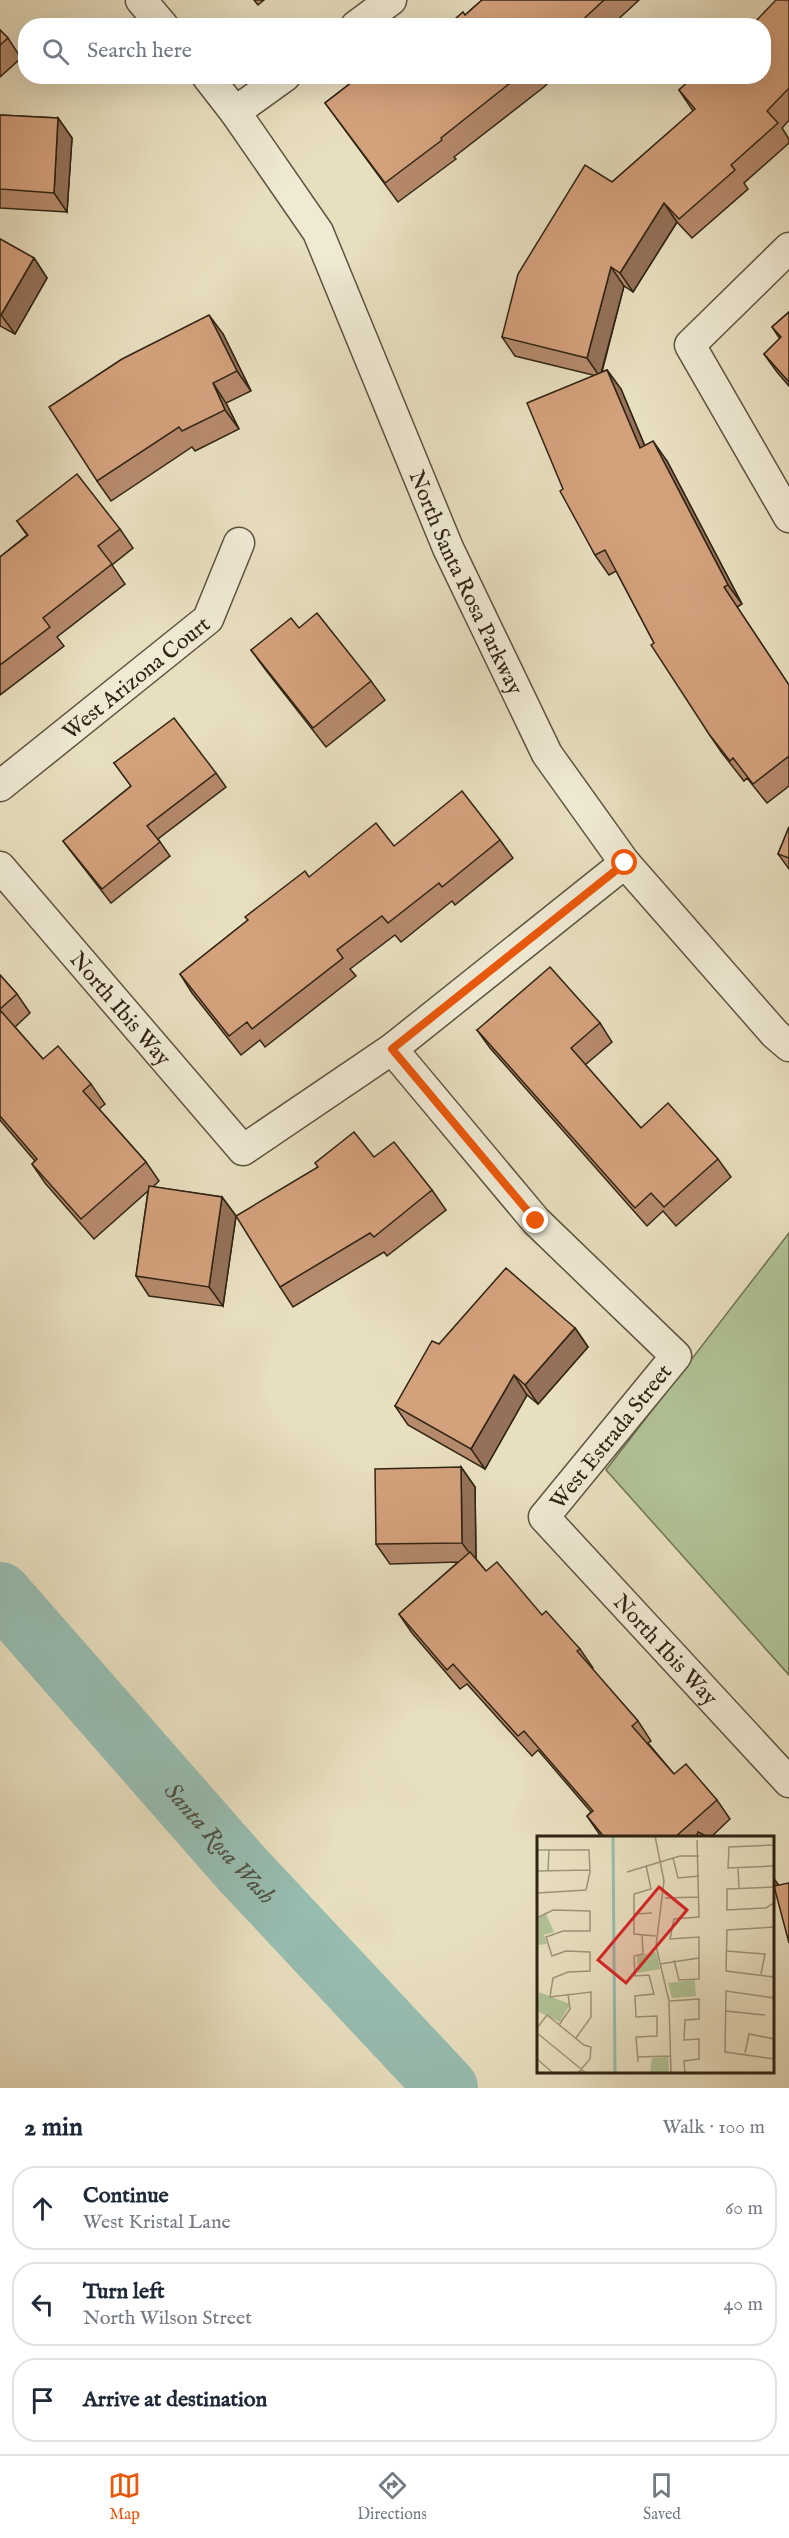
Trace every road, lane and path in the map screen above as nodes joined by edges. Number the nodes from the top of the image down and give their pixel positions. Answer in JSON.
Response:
{"nodes":[{"id":1,"x":141,"y":0,"type":"edge"},
{"id":2,"x":391,"y":0,"type":"edge"},
{"id":3,"x":157,"y":18,"type":"edge"},
{"id":4,"x":367,"y":18,"type":"edge"},
{"id":5,"x":213,"y":84,"type":"edge"},
{"id":6,"x":274,"y":84,"type":"edge"},
{"id":7,"x":235,"y":112,"type":"junction"},
{"id":8,"x":789,"y":248,"type":"edge"},
{"id":9,"x":789,"y":517,"type":"edge"},
{"id":10,"x":239,"y":543,"type":"dead end"},
{"id":11,"x":0,"y":786,"type":"edge"},
{"id":12,"x":625,"y":863,"type":"junction"},
{"id":13,"x":0,"y":867,"type":"edge"},
{"id":14,"x":789,"y":1046,"type":"edge"},
{"id":15,"x":392,"y":1049,"type":"junction"},
{"id":16,"x":544,"y":1516,"type":"joint"},
{"id":17,"x":789,"y":1782,"type":"edge"}],
"edges":[{"from":1,"to":3,"type":"street"},
{"from":2,"to":4,"type":"street"},
{"from":5,"to":7,"type":"street","name":"North Santa Rosa Parkway"},
{"from":6,"to":7,"type":"street"},
{"from":7,"to":12,"type":"street","name":"North Santa Rosa Parkway"},
{"from":8,"to":9,"type":"street"},
{"from":10,"to":11,"type":"street","name":"West Arizona Court"},
{"from":12,"to":14,"type":"street","name":"North Santa Rosa Parkway"},
{"from":12,"to":15,"type":"street"},
{"from":13,"to":15,"type":"street","name":"North Ibis Way"},
{"from":15,"to":16,"type":"street","name":"West Estrada Street"},
{"from":16,"to":17,"type":"street","name":"North Ibis Way"}]}
